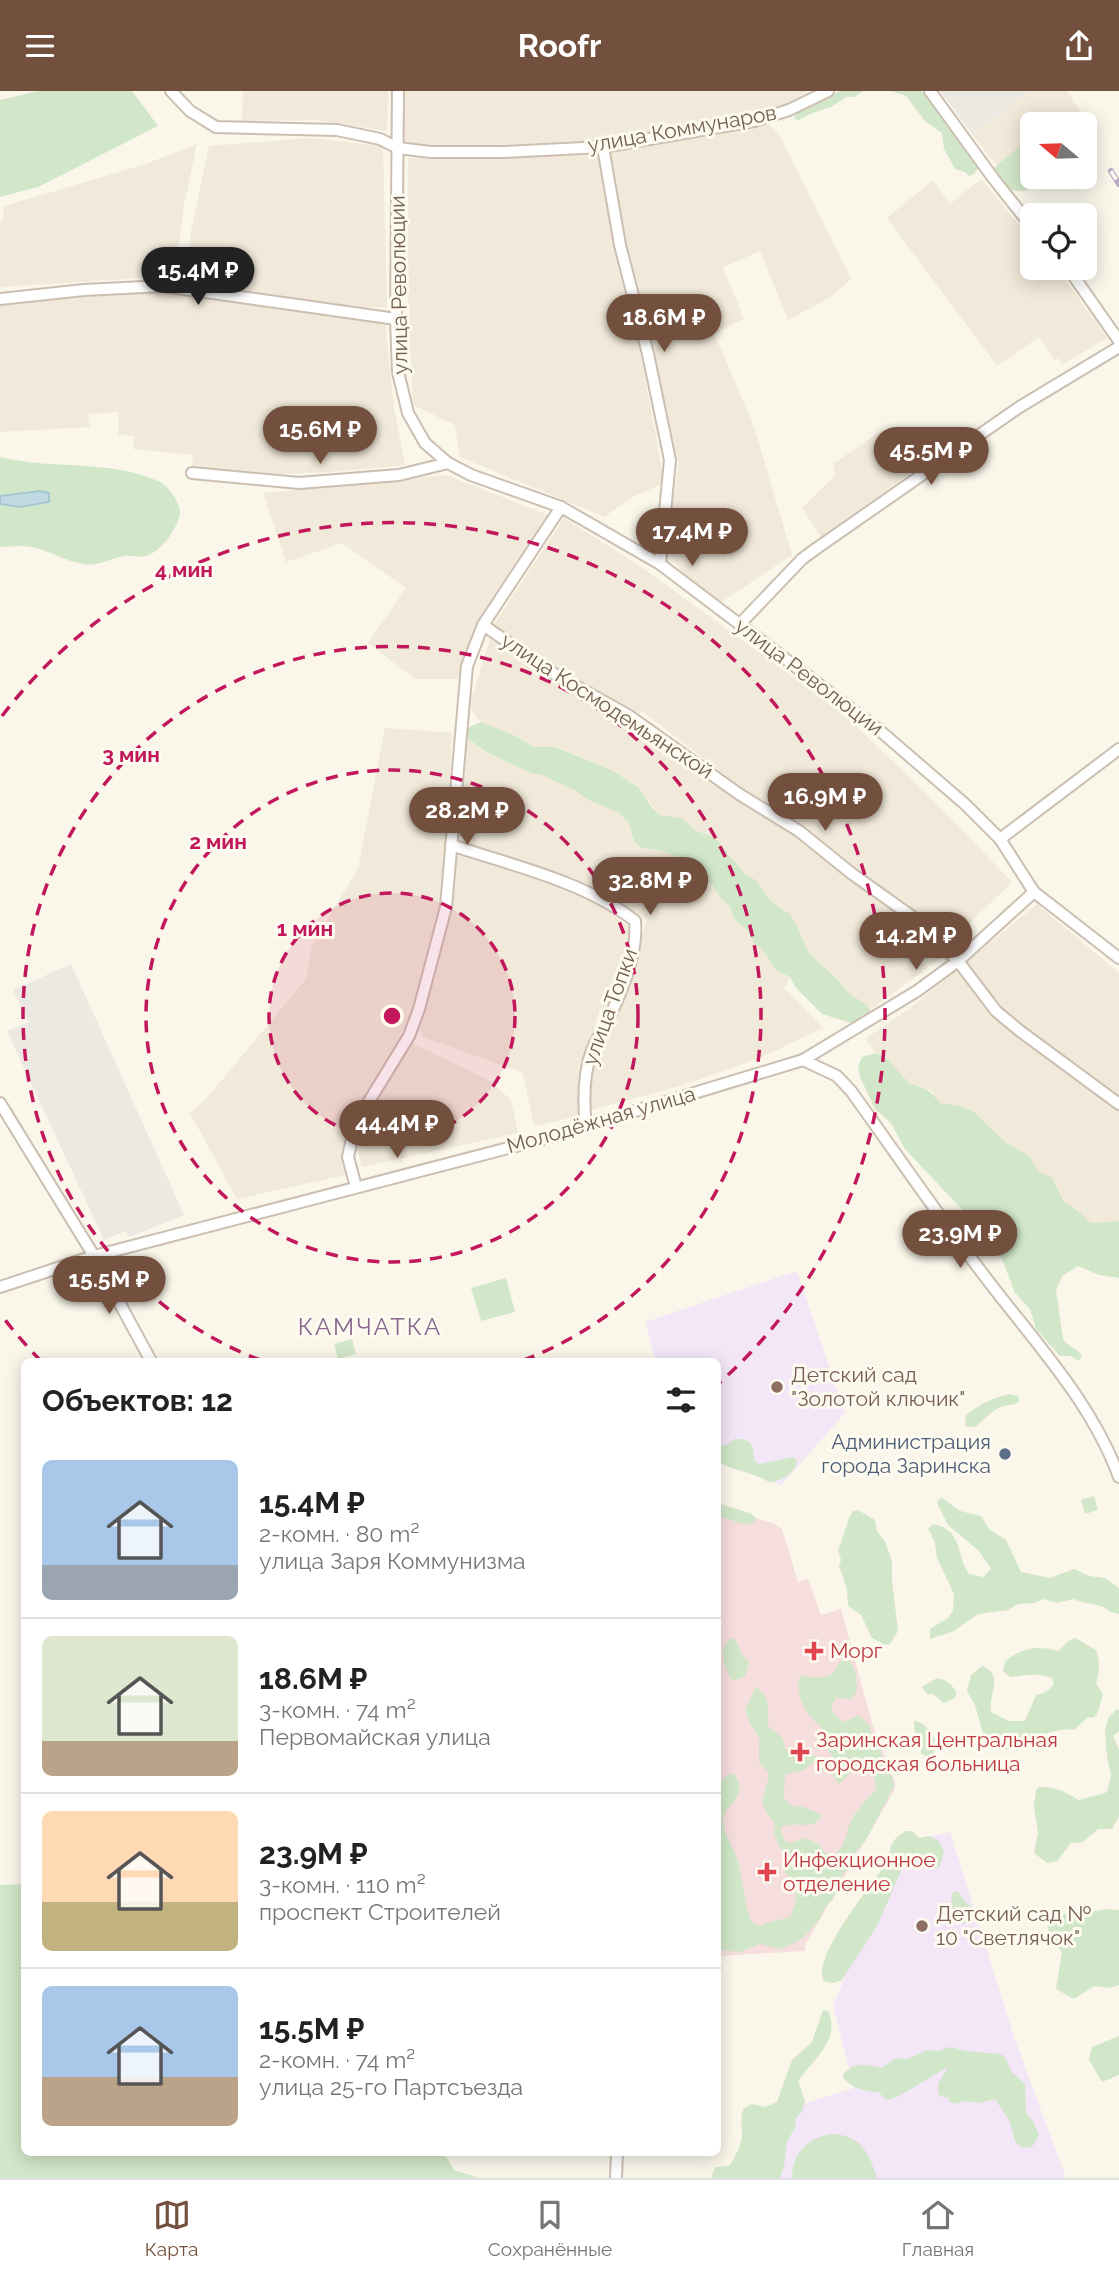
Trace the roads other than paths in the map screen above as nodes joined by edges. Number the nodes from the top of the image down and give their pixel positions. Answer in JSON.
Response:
{"nodes":[{"id":1,"x":171,"y":91,"type":"edge"},
{"id":2,"x":398,"y":91,"type":"edge"},
{"id":3,"x":828,"y":91,"type":"edge"},
{"id":4,"x":930,"y":91,"type":"edge"},
{"id":5,"x":603,"y":147,"type":"junction"},
{"id":6,"x":398,"y":148,"type":"junction"},
{"id":7,"x":1020,"y":212,"type":"edge"},
{"id":8,"x":1076,"y":280,"type":"edge"},
{"id":9,"x":0,"y":299,"type":"edge"},
{"id":10,"x":396,"y":319,"type":"junction"},
{"id":11,"x":1119,"y":341,"type":"edge"},
{"id":12,"x":1119,"y":347,"type":"edge"},
{"id":13,"x":448,"y":463,"type":"junction"},
{"id":14,"x":192,"y":473,"type":"dead end"},
{"id":15,"x":561,"y":507,"type":"junction"},
{"id":16,"x":660,"y":564,"type":"junction"},
{"id":17,"x":740,"y":624,"type":"junction"},
{"id":18,"x":483,"y":625,"type":"junction"},
{"id":19,"x":1119,"y":748,"type":"edge"},
{"id":20,"x":1000,"y":839,"type":"junction"},
{"id":21,"x":451,"y":845,"type":"junction"},
{"id":22,"x":1034,"y":892,"type":"junction"},
{"id":23,"x":1119,"y":958,"type":"edge"},
{"id":24,"x":958,"y":961,"type":"junction"},
{"id":25,"x":803,"y":1060,"type":"junction"},
{"id":26,"x":0,"y":1103,"type":"edge"},
{"id":27,"x":1119,"y":1104,"type":"edge"},
{"id":28,"x":586,"y":1126,"type":"junction"},
{"id":29,"x":356,"y":1187,"type":"junction"},
{"id":30,"x":94,"y":1256,"type":"junction"},
{"id":31,"x":0,"y":1287,"type":"edge"},
{"id":32,"x":149,"y":1358,"type":"edge"},
{"id":33,"x":1114,"y":1447,"type":"edge"},
{"id":34,"x":1119,"y":1477,"type":"edge"},
{"id":35,"x":617,"y":2156,"type":"edge"},
{"id":36,"x":616,"y":2178,"type":"edge"}],
"edges":[{"from":1,"to":6,"type":"street","name":"улица Коммунаров"},
{"from":2,"to":6,"type":"street","name":"улица Революции"},
{"from":3,"to":5,"type":"street","name":"улица Коммунаров"},
{"from":4,"to":7,"type":"street"},
{"from":5,"to":6,"type":"street","name":"улица Коммунаров"},
{"from":5,"to":16,"type":"street"},
{"from":6,"to":10,"type":"street","name":"улица Революции"},
{"from":8,"to":11,"type":"street"},
{"from":9,"to":10,"type":"street"},
{"from":10,"to":13,"type":"street","name":"улица Революции"},
{"from":12,"to":17,"type":"street"},
{"from":13,"to":14,"type":"street"},
{"from":13,"to":15,"type":"street","name":"улица Революции"},
{"from":15,"to":16,"type":"street","name":"улица Революции"},
{"from":15,"to":18,"type":"street"},
{"from":16,"to":17,"type":"street","name":"улица Революции"},
{"from":17,"to":20,"type":"street","name":"улица Революции"},
{"from":18,"to":21,"type":"street"},
{"from":18,"to":24,"type":"street","name":"улица Космодемьянской"},
{"from":19,"to":20,"type":"street"},
{"from":20,"to":22,"type":"street","name":"улица Революции"},
{"from":21,"to":28,"type":"street","name":"улица Топки"},
{"from":21,"to":29,"type":"street"},
{"from":22,"to":23,"type":"street","name":"улица Революции"},
{"from":22,"to":24,"type":"street","name":"Молодёжная улица"},
{"from":24,"to":25,"type":"street","name":"Молодёжная улица"},
{"from":24,"to":27,"type":"street","name":"улица Космодемьянской"},
{"from":25,"to":28,"type":"street","name":"Молодёжная улица"},
{"from":25,"to":33,"type":"street"},
{"from":26,"to":30,"type":"street"},
{"from":28,"to":29,"type":"street","name":"Молодёжная улица"},
{"from":29,"to":30,"type":"street","name":"Молодёжная улица"},
{"from":30,"to":31,"type":"street","name":"Молодёжная улица"},
{"from":30,"to":32,"type":"street"},
{"from":33,"to":34,"type":"street"},
{"from":35,"to":36,"type":"street"}]}
